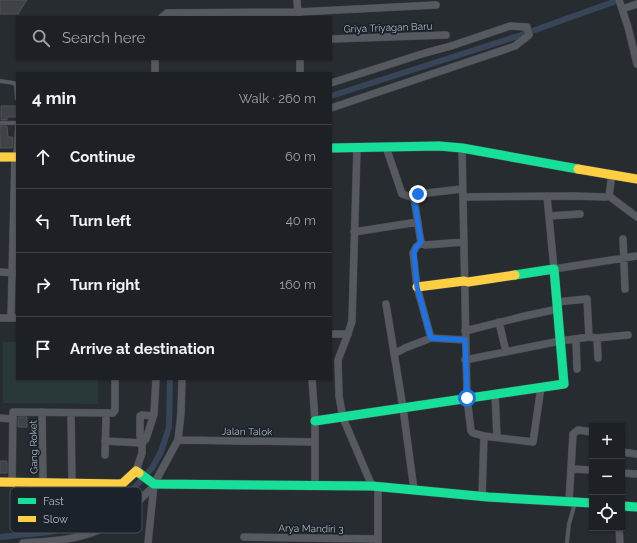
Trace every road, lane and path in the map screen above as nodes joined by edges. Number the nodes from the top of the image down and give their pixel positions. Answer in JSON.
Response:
{"nodes":[{"id":1,"x":297,"y":0,"type":"edge"},
{"id":2,"x":621,"y":4,"type":"edge"},
{"id":3,"x":637,"y":4,"type":"edge"},
{"id":4,"x":436,"y":5,"type":"dead end"},
{"id":5,"x":298,"y":15,"type":"edge"},
{"id":6,"x":164,"y":16,"type":"edge"},
{"id":7,"x":446,"y":35,"type":"dead end"},
{"id":8,"x":332,"y":39,"type":"edge"},
{"id":9,"x":155,"y":60,"type":"edge"},
{"id":10,"x":300,"y":60,"type":"edge"},
{"id":11,"x":637,"y":64,"type":"edge"},
{"id":12,"x":155,"y":72,"type":"edge"},
{"id":13,"x":300,"y":72,"type":"edge"},
{"id":14,"x":0,"y":81,"type":"edge"},
{"id":15,"x":332,"y":83,"type":"edge"},
{"id":16,"x":16,"y":86,"type":"edge"},
{"id":17,"x":332,"y":108,"type":"edge"},
{"id":18,"x":0,"y":123,"type":"edge"},
{"id":19,"x":16,"y":123,"type":"edge"},
{"id":20,"x":386,"y":147,"type":"junction"},
{"id":21,"x":332,"y":148,"type":"edge"},
{"id":22,"x":356,"y":148,"type":"junction"},
{"id":23,"x":462,"y":148,"type":"junction"},
{"id":24,"x":0,"y":157,"type":"edge"},
{"id":25,"x":16,"y":157,"type":"edge"},
{"id":26,"x":612,"y":174,"type":"junction"},
{"id":27,"x":637,"y":179,"type":"edge"},
{"id":28,"x":15,"y":187,"type":"edge"},
{"id":29,"x":462,"y":193,"type":"junction"},
{"id":30,"x":547,"y":196,"type":"junction"},
{"id":31,"x":609,"y":196,"type":"junction"},
{"id":32,"x":414,"y":198,"type":"junction"},
{"id":33,"x":580,"y":214,"type":"dead end"},
{"id":34,"x":549,"y":216,"type":"junction"},
{"id":35,"x":637,"y":217,"type":"edge"},
{"id":36,"x":418,"y":222,"type":"junction"},
{"id":37,"x":15,"y":230,"type":"edge"},
{"id":38,"x":354,"y":232,"type":"junction"},
{"id":39,"x":623,"y":239,"type":"dead end"},
{"id":40,"x":421,"y":242,"type":"junction"},
{"id":41,"x":464,"y":242,"type":"junction"},
{"id":42,"x":637,"y":256,"type":"edge"},
{"id":43,"x":625,"y":258,"type":"junction"},
{"id":44,"x":554,"y":269,"type":"junction"},
{"id":45,"x":0,"y":272,"type":"edge"},
{"id":46,"x":14,"y":273,"type":"edge"},
{"id":47,"x":464,"y":281,"type":"junction"},
{"id":48,"x":417,"y":287,"type":"junction"},
{"id":49,"x":625,"y":289,"type":"dead end"},
{"id":50,"x":386,"y":304,"type":"dead end"},
{"id":51,"x":558,"y":306,"type":"junction"},
{"id":52,"x":0,"y":318,"type":"edge"},
{"id":53,"x":14,"y":318,"type":"edge"},
{"id":54,"x":499,"y":322,"type":"junction"},
{"id":55,"x":465,"y":331,"type":"junction"},
{"id":56,"x":332,"y":334,"type":"edge"},
{"id":57,"x":348,"y":334,"type":"junction"},
{"id":58,"x":628,"y":335,"type":"dead end"},
{"id":59,"x":593,"y":337,"type":"junction"},
{"id":60,"x":431,"y":338,"type":"junction"},
{"id":61,"x":576,"y":339,"type":"junction"},
{"id":62,"x":465,"y":340,"type":"junction"},
{"id":63,"x":560,"y":341,"type":"junction"},
{"id":64,"x":506,"y":352,"type":"junction"},
{"id":65,"x":394,"y":354,"type":"junction"},
{"id":66,"x":598,"y":358,"type":"dead end"},
{"id":67,"x":465,"y":360,"type":"junction"},
{"id":68,"x":577,"y":369,"type":"dead end"},
{"id":69,"x":115,"y":380,"type":"edge"},
{"id":70,"x":156,"y":380,"type":"edge"},
{"id":71,"x":182,"y":380,"type":"edge"},
{"id":72,"x":312,"y":380,"type":"edge"},
{"id":73,"x":541,"y":387,"type":"junction"},
{"id":74,"x":495,"y":394,"type":"junction"},
{"id":75,"x":467,"y":398,"type":"junction"},
{"id":76,"x":403,"y":408,"type":"junction"},
{"id":77,"x":42,"y":412,"type":"junction"},
{"id":78,"x":71,"y":413,"type":"junction"},
{"id":79,"x":12,"y":415,"type":"junction"},
{"id":80,"x":153,"y":416,"type":"junction"},
{"id":81,"x":0,"y":418,"type":"edge"},
{"id":82,"x":106,"y":418,"type":"dead end"},
{"id":83,"x":343,"y":418,"type":"junction"},
{"id":84,"x":315,"y":421,"type":"junction"},
{"id":85,"x":589,"y":432,"type":"edge"},
{"id":86,"x":484,"y":436,"type":"junction"},
{"id":87,"x":497,"y":437,"type":"junction"},
{"id":88,"x":178,"y":440,"type":"junction"},
{"id":89,"x":105,"y":441,"type":"junction"},
{"id":90,"x":315,"y":442,"type":"junction"},
{"id":91,"x":142,"y":443,"type":"junction"},
{"id":92,"x":625,"y":452,"type":"edge"},
{"id":93,"x":637,"y":454,"type":"edge"},
{"id":94,"x":105,"y":455,"type":"dead end"},
{"id":95,"x":571,"y":469,"type":"junction"},
{"id":96,"x":589,"y":470,"type":"edge"},
{"id":97,"x":137,"y":472,"type":"junction"},
{"id":98,"x":625,"y":473,"type":"edge"},
{"id":99,"x":637,"y":474,"type":"edge"},
{"id":100,"x":0,"y":482,"type":"edge"},
{"id":101,"x":12,"y":482,"type":"junction"},
{"id":102,"x":43,"y":483,"type":"junction"},
{"id":103,"x":72,"y":483,"type":"junction"},
{"id":104,"x":153,"y":485,"type":"junction"},
{"id":105,"x":316,"y":485,"type":"junction"},
{"id":106,"x":375,"y":486,"type":"junction"},
{"id":107,"x":414,"y":490,"type":"junction"},
{"id":108,"x":142,"y":496,"type":"edge"},
{"id":109,"x":482,"y":496,"type":"junction"},
{"id":110,"x":572,"y":502,"type":"junction"},
{"id":111,"x":589,"y":503,"type":"edge"},
{"id":112,"x":625,"y":506,"type":"edge"},
{"id":113,"x":637,"y":507,"type":"edge"},
{"id":114,"x":619,"y":531,"type":"edge"},
{"id":115,"x":86,"y":533,"type":"edge"},
{"id":116,"x":244,"y":537,"type":"dead end"},
{"id":117,"x":378,"y":541,"type":"edge"},
{"id":118,"x":567,"y":542,"type":"edge"},
{"id":119,"x":23,"y":543,"type":"edge"},
{"id":120,"x":148,"y":543,"type":"edge"},
{"id":121,"x":620,"y":543,"type":"edge"}],
"edges":[{"from":1,"to":5,"type":"street"},
{"from":2,"to":3,"type":"street"},
{"from":2,"to":11,"type":"street"},
{"from":4,"to":5,"type":"street"},
{"from":5,"to":6,"type":"street"},
{"from":7,"to":8,"type":"street","name":"Griya Triyagan Baru"},
{"from":9,"to":12,"type":"street"},
{"from":10,"to":13,"type":"street"},
{"from":14,"to":16,"type":"lane"},
{"from":15,"to":17,"type":"street"},
{"from":18,"to":19,"type":"lane"},
{"from":20,"to":22,"type":"street"},
{"from":20,"to":23,"type":"street"},
{"from":20,"to":32,"type":"street"},
{"from":21,"to":22,"type":"street"},
{"from":22,"to":38,"type":"street"},
{"from":23,"to":26,"type":"street"},
{"from":23,"to":29,"type":"street"},
{"from":24,"to":25,"type":"street"},
{"from":25,"to":28,"type":"street"},
{"from":26,"to":27,"type":"street"},
{"from":26,"to":31,"type":"street"},
{"from":28,"to":37,"type":"street"},
{"from":29,"to":30,"type":"street"},
{"from":29,"to":32,"type":"street"},
{"from":29,"to":41,"type":"street"},
{"from":30,"to":31,"type":"street"},
{"from":30,"to":34,"type":"street"},
{"from":31,"to":35,"type":"street"},
{"from":32,"to":36,"type":"street"},
{"from":33,"to":34,"type":"street"},
{"from":34,"to":44,"type":"street"},
{"from":36,"to":38,"type":"street"},
{"from":36,"to":40,"type":"street"},
{"from":37,"to":46,"type":"street"},
{"from":38,"to":57,"type":"street"},
{"from":39,"to":43,"type":"street"},
{"from":40,"to":41,"type":"street"},
{"from":40,"to":48,"type":"street"},
{"from":41,"to":47,"type":"street"},
{"from":42,"to":43,"type":"street"},
{"from":43,"to":44,"type":"street"},
{"from":43,"to":49,"type":"street"},
{"from":44,"to":47,"type":"street"},
{"from":44,"to":51,"type":"street"},
{"from":45,"to":46,"type":"street"},
{"from":46,"to":53,"type":"street"},
{"from":47,"to":48,"type":"street"},
{"from":47,"to":55,"type":"street"},
{"from":48,"to":60,"type":"street"},
{"from":50,"to":65,"type":"street"},
{"from":51,"to":54,"type":"street"},
{"from":51,"to":59,"type":"street"},
{"from":51,"to":63,"type":"street"},
{"from":52,"to":53,"type":"street"},
{"from":54,"to":55,"type":"street"},
{"from":54,"to":64,"type":"street"},
{"from":55,"to":62,"type":"street"},
{"from":56,"to":57,"type":"street"},
{"from":57,"to":83,"type":"street"},
{"from":58,"to":59,"type":"street"},
{"from":59,"to":61,"type":"street"},
{"from":59,"to":66,"type":"street"},
{"from":60,"to":62,"type":"street"},
{"from":60,"to":65,"type":"street"},
{"from":61,"to":63,"type":"street"},
{"from":61,"to":68,"type":"street"},
{"from":62,"to":67,"type":"street"},
{"from":63,"to":64,"type":"street"},
{"from":63,"to":73,"type":"street"},
{"from":64,"to":67,"type":"street"},
{"from":65,"to":76,"type":"street"},
{"from":67,"to":75,"type":"street"},
{"from":69,"to":78,"type":"street"},
{"from":70,"to":80,"type":"street"},
{"from":71,"to":88,"type":"street"},
{"from":72,"to":84,"type":"street"},
{"from":73,"to":74,"type":"street"},
{"from":73,"to":87,"type":"street"},
{"from":74,"to":75,"type":"street"},
{"from":74,"to":87,"type":"street"},
{"from":75,"to":76,"type":"street"},
{"from":75,"to":86,"type":"street"},
{"from":76,"to":83,"type":"street"},
{"from":76,"to":107,"type":"street"},
{"from":77,"to":78,"type":"street"},
{"from":77,"to":79,"type":"street"},
{"from":77,"to":102,"type":"street","name":"Gang Roket"},
{"from":78,"to":103,"type":"street"},
{"from":79,"to":81,"type":"street"},
{"from":79,"to":101,"type":"street"},
{"from":80,"to":91,"type":"street"},
{"from":80,"to":91,"type":"street"},
{"from":82,"to":89,"type":"street"},
{"from":83,"to":84,"type":"street"},
{"from":83,"to":106,"type":"street"},
{"from":84,"to":90,"type":"street"},
{"from":85,"to":95,"type":"street"},
{"from":86,"to":87,"type":"street"},
{"from":86,"to":109,"type":"street"},
{"from":88,"to":90,"type":"street","name":"Jalan Talok"},
{"from":88,"to":104,"type":"street"},
{"from":89,"to":91,"type":"street"},
{"from":89,"to":94,"type":"street"},
{"from":90,"to":105,"type":"street"},
{"from":91,"to":97,"type":"street"},
{"from":92,"to":93,"type":"street"},
{"from":95,"to":96,"type":"street"},
{"from":95,"to":110,"type":"street"},
{"from":97,"to":103,"type":"street"},
{"from":97,"to":104,"type":"street"},
{"from":98,"to":99,"type":"street"},
{"from":100,"to":101,"type":"street"},
{"from":101,"to":102,"type":"street"},
{"from":102,"to":103,"type":"street"},
{"from":104,"to":105,"type":"street"},
{"from":104,"to":108,"type":"street"},
{"from":104,"to":120,"type":"street"},
{"from":105,"to":106,"type":"street"},
{"from":106,"to":107,"type":"street"},
{"from":106,"to":117,"type":"street"},
{"from":107,"to":109,"type":"street"},
{"from":109,"to":110,"type":"street"},
{"from":110,"to":111,"type":"street"},
{"from":110,"to":118,"type":"lane"},
{"from":112,"to":113,"type":"street"},
{"from":114,"to":121,"type":"street"},
{"from":115,"to":119,"type":"street"},
{"from":116,"to":117,"type":"street","name":"Arya Mandiri 3"}]}
